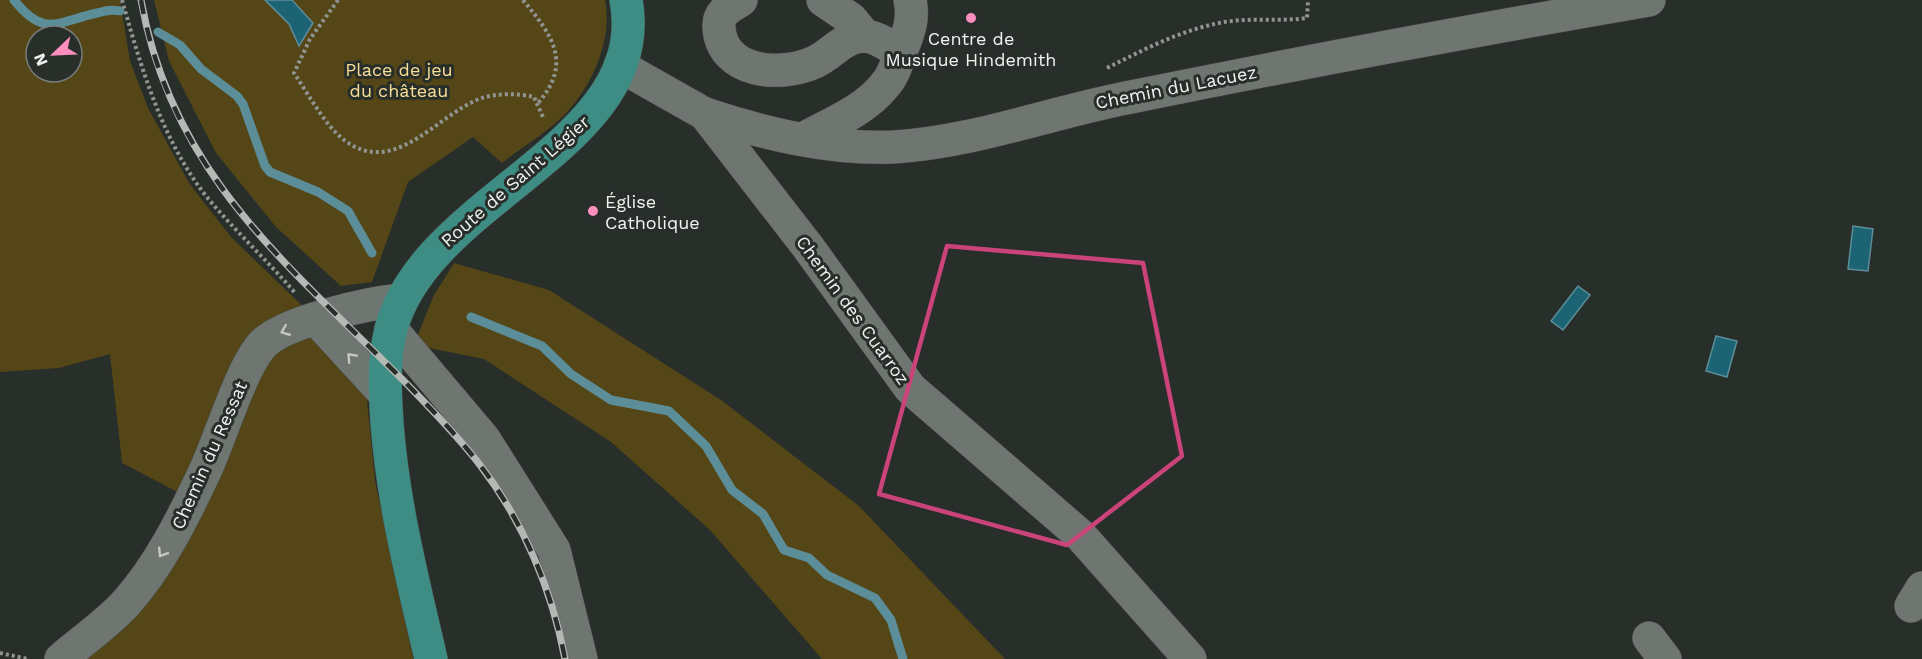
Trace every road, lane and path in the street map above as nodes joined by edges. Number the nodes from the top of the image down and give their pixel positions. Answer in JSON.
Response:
{"nodes":[{"id":1,"x":122,"y":0,"type":"edge"},
{"id":2,"x":338,"y":0,"type":"edge"},
{"id":3,"x":523,"y":0,"type":"edge"},
{"id":4,"x":626,"y":0,"type":"edge"},
{"id":5,"x":741,"y":0,"type":"edge"},
{"id":6,"x":822,"y":0,"type":"edge"},
{"id":7,"x":910,"y":0,"type":"edge"},
{"id":8,"x":1308,"y":0,"type":"edge"},
{"id":9,"x":1649,"y":0,"type":"edge"},
{"id":10,"x":865,"y":36,"type":"junction"},
{"id":11,"x":901,"y":53,"type":"junction"},
{"id":12,"x":620,"y":66,"type":"junction"},
{"id":13,"x":1101,"y":71,"type":"dead end"},
{"id":14,"x":538,"y":103,"type":"junction"},
{"id":15,"x":705,"y":114,"type":"junction"},
{"id":16,"x":544,"y":123,"type":"dead end"},
{"id":17,"x":803,"y":140,"type":"junction"},
{"id":18,"x":396,"y":314,"type":"junction"},
{"id":19,"x":317,"y":320,"type":"junction"},
{"id":20,"x":385,"y":394,"type":"junction"},
{"id":21,"x":0,"y":653,"type":"edge"},
{"id":22,"x":28,"y":659,"type":"edge"},
{"id":23,"x":61,"y":659,"type":"edge"},
{"id":24,"x":431,"y":659,"type":"edge"},
{"id":25,"x":581,"y":659,"type":"edge"},
{"id":26,"x":1190,"y":659,"type":"edge"}],
"edges":[{"from":1,"to":19,"type":"path"},
{"from":2,"to":14,"type":"path"},
{"from":3,"to":14,"type":"path"},
{"from":4,"to":12,"type":"main road","name":"Route de Saint Légier"},
{"from":5,"to":10,"type":"street"},
{"from":6,"to":10,"type":"street"},
{"from":7,"to":11,"type":"street"},
{"from":8,"to":13,"type":"path"},
{"from":9,"to":17,"type":"street","name":"Chemin du Lacuez"},
{"from":10,"to":11,"type":"street"},
{"from":11,"to":17,"type":"street"},
{"from":12,"to":15,"type":"street","name":"Chemin des Cuarroz"},
{"from":12,"to":18,"type":"main road","name":"Route de Saint Légier"},
{"from":14,"to":16,"type":"path"},
{"from":15,"to":17,"type":"street","name":"Chemin du Lacuez"},
{"from":15,"to":26,"type":"street","name":"Chemin des Cuarroz"},
{"from":18,"to":19,"type":"street","name":"Chemin du Ressat"},
{"from":18,"to":20,"type":"main road","name":"Route de Saint Légier"},
{"from":18,"to":25,"type":"street"},
{"from":20,"to":19,"type":"street","one_way":true},
{"from":19,"to":23,"type":"street","name":"Chemin du Ressat","one_way":true},
{"from":20,"to":24,"type":"main road","name":"Route de Saint Légier"},
{"from":21,"to":22,"type":"path"}]}
